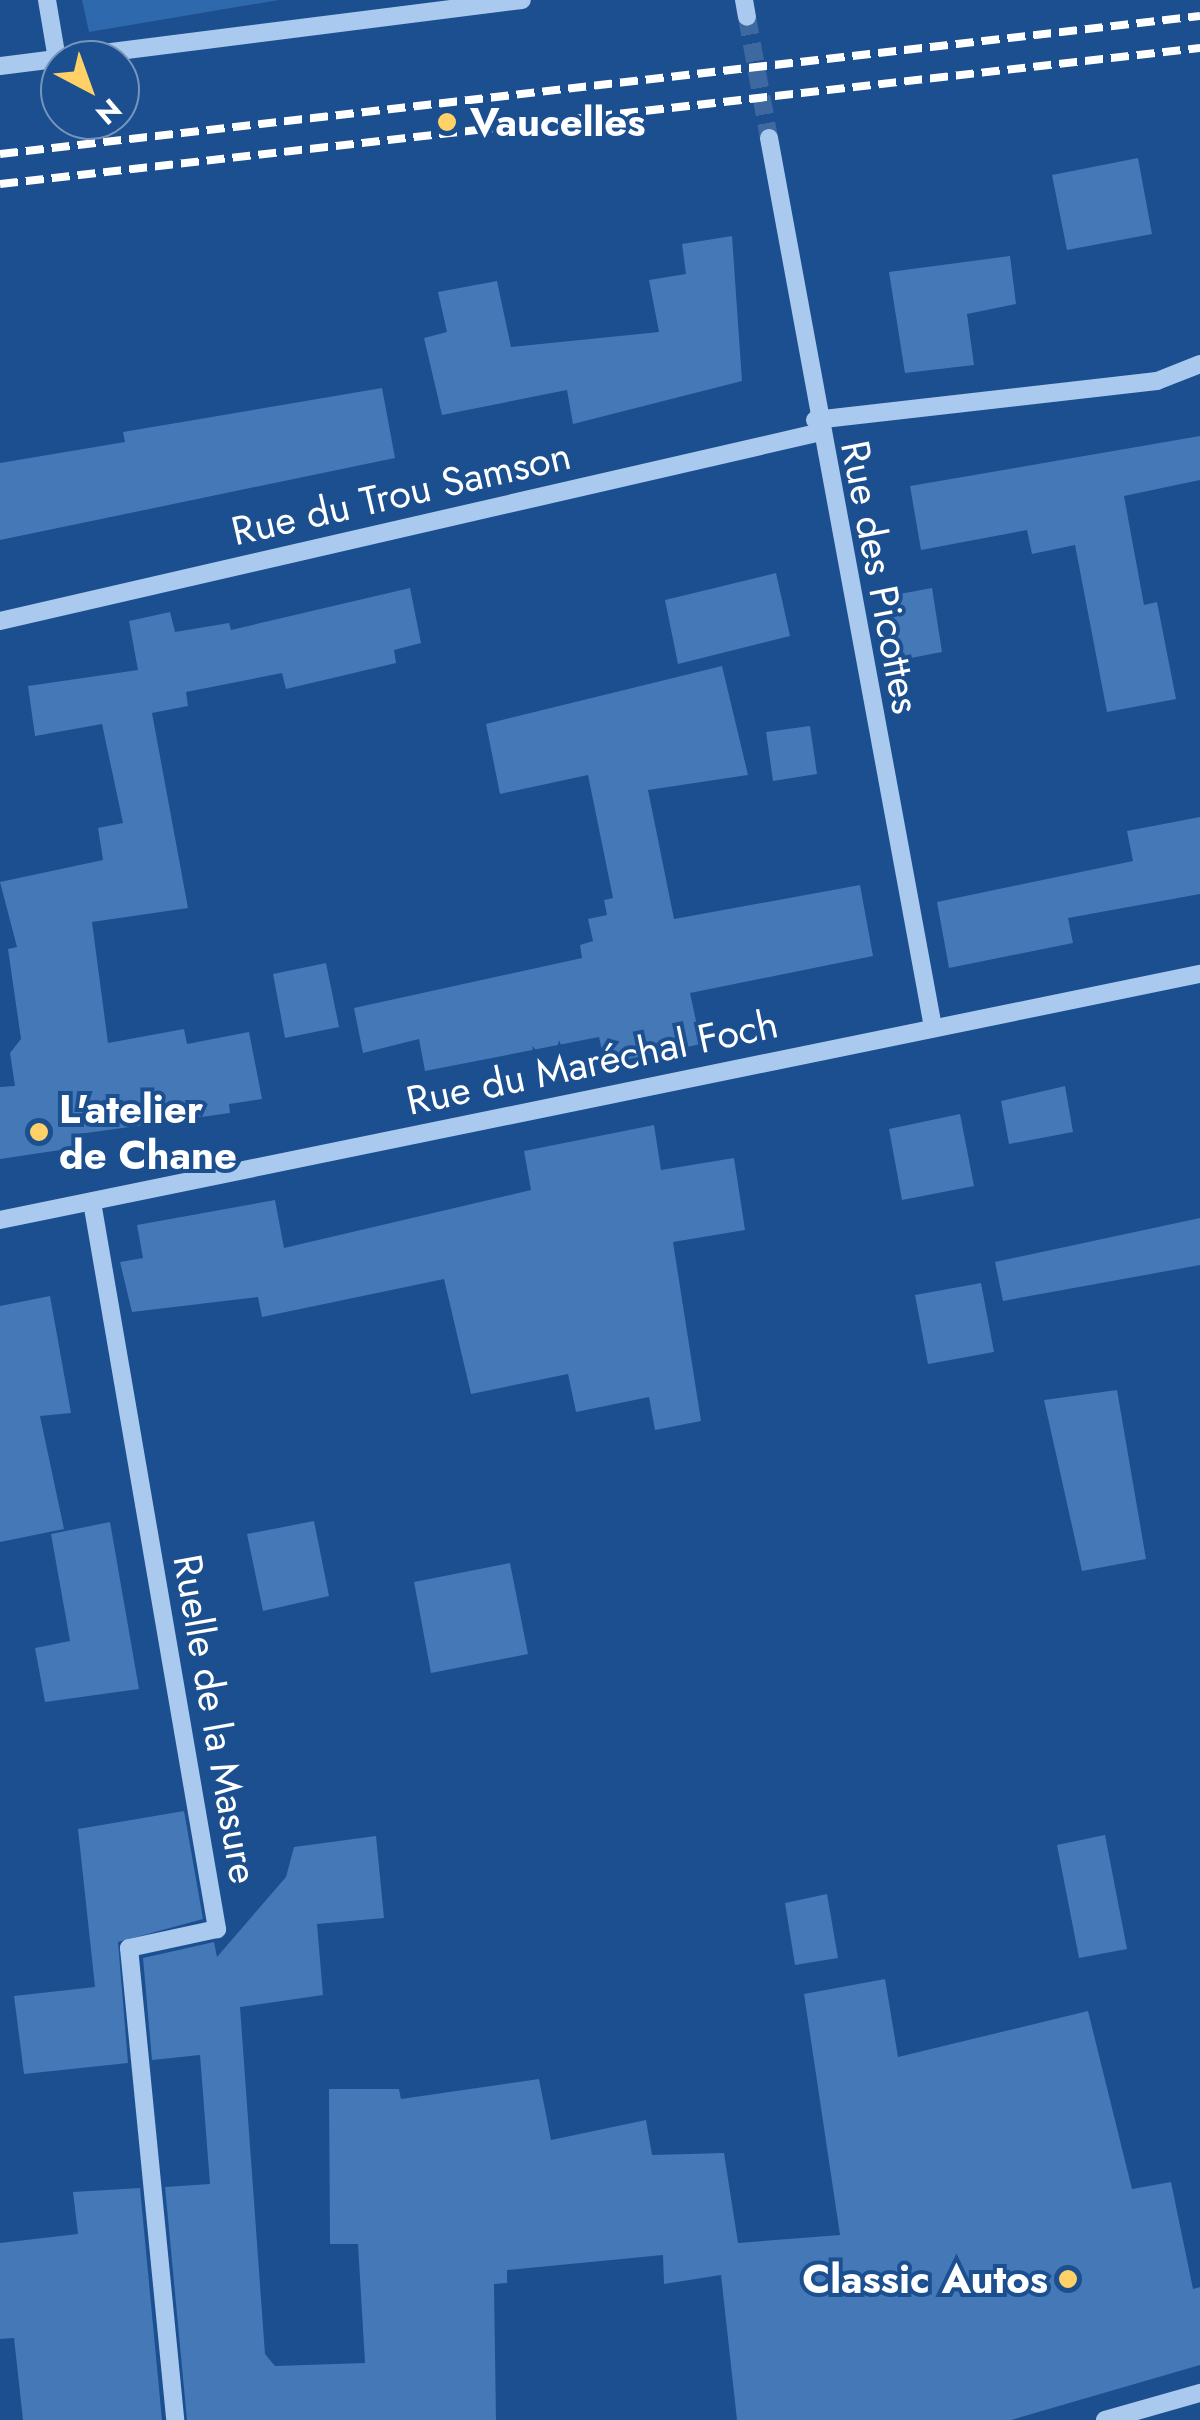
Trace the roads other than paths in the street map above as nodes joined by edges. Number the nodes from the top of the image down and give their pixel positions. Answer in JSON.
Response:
{"nodes":[{"id":1,"x":47,"y":0,"type":"edge"},
{"id":2,"x":522,"y":0,"type":"edge"},
{"id":3,"x":54,"y":40,"type":"edge"},
{"id":4,"x":140,"y":48,"type":"edge"},
{"id":5,"x":40,"y":61,"type":"edge"},
{"id":6,"x":0,"y":66,"type":"edge"},
{"id":7,"x":769,"y":138,"type":"tunnel mouth"},
{"id":8,"x":1200,"y":364,"type":"edge"},
{"id":9,"x":816,"y":426,"type":"junction"},
{"id":10,"x":0,"y":621,"type":"edge"},
{"id":11,"x":1200,"y":974,"type":"edge"},
{"id":12,"x":932,"y":1027,"type":"junction"},
{"id":13,"x":92,"y":1202,"type":"junction"},
{"id":14,"x":0,"y":1220,"type":"edge"},
{"id":15,"x":1200,"y":2393,"type":"edge"},
{"id":16,"x":174,"y":2420,"type":"edge"},
{"id":17,"x":1105,"y":2420,"type":"edge"}],
"edges":[{"from":1,"to":3,"type":"street"},
{"from":2,"to":4,"type":"street"},
{"from":5,"to":6,"type":"street"},
{"from":7,"to":9,"type":"street","name":"Rue des Picottes"},
{"from":8,"to":9,"type":"street","name":"Rue du Trou Samson"},
{"from":9,"to":10,"type":"street","name":"Rue du Trou Samson"},
{"from":9,"to":12,"type":"street","name":"Rue des Picottes"},
{"from":11,"to":12,"type":"street","name":"Rue du Maréchal Foch"},
{"from":12,"to":13,"type":"street","name":"Rue du Maréchal Foch"},
{"from":13,"to":14,"type":"street","name":"Rue du Maréchal Foch"},
{"from":13,"to":16,"type":"street","name":"Ruelle de la Masure"},
{"from":15,"to":17,"type":"street"}]}
